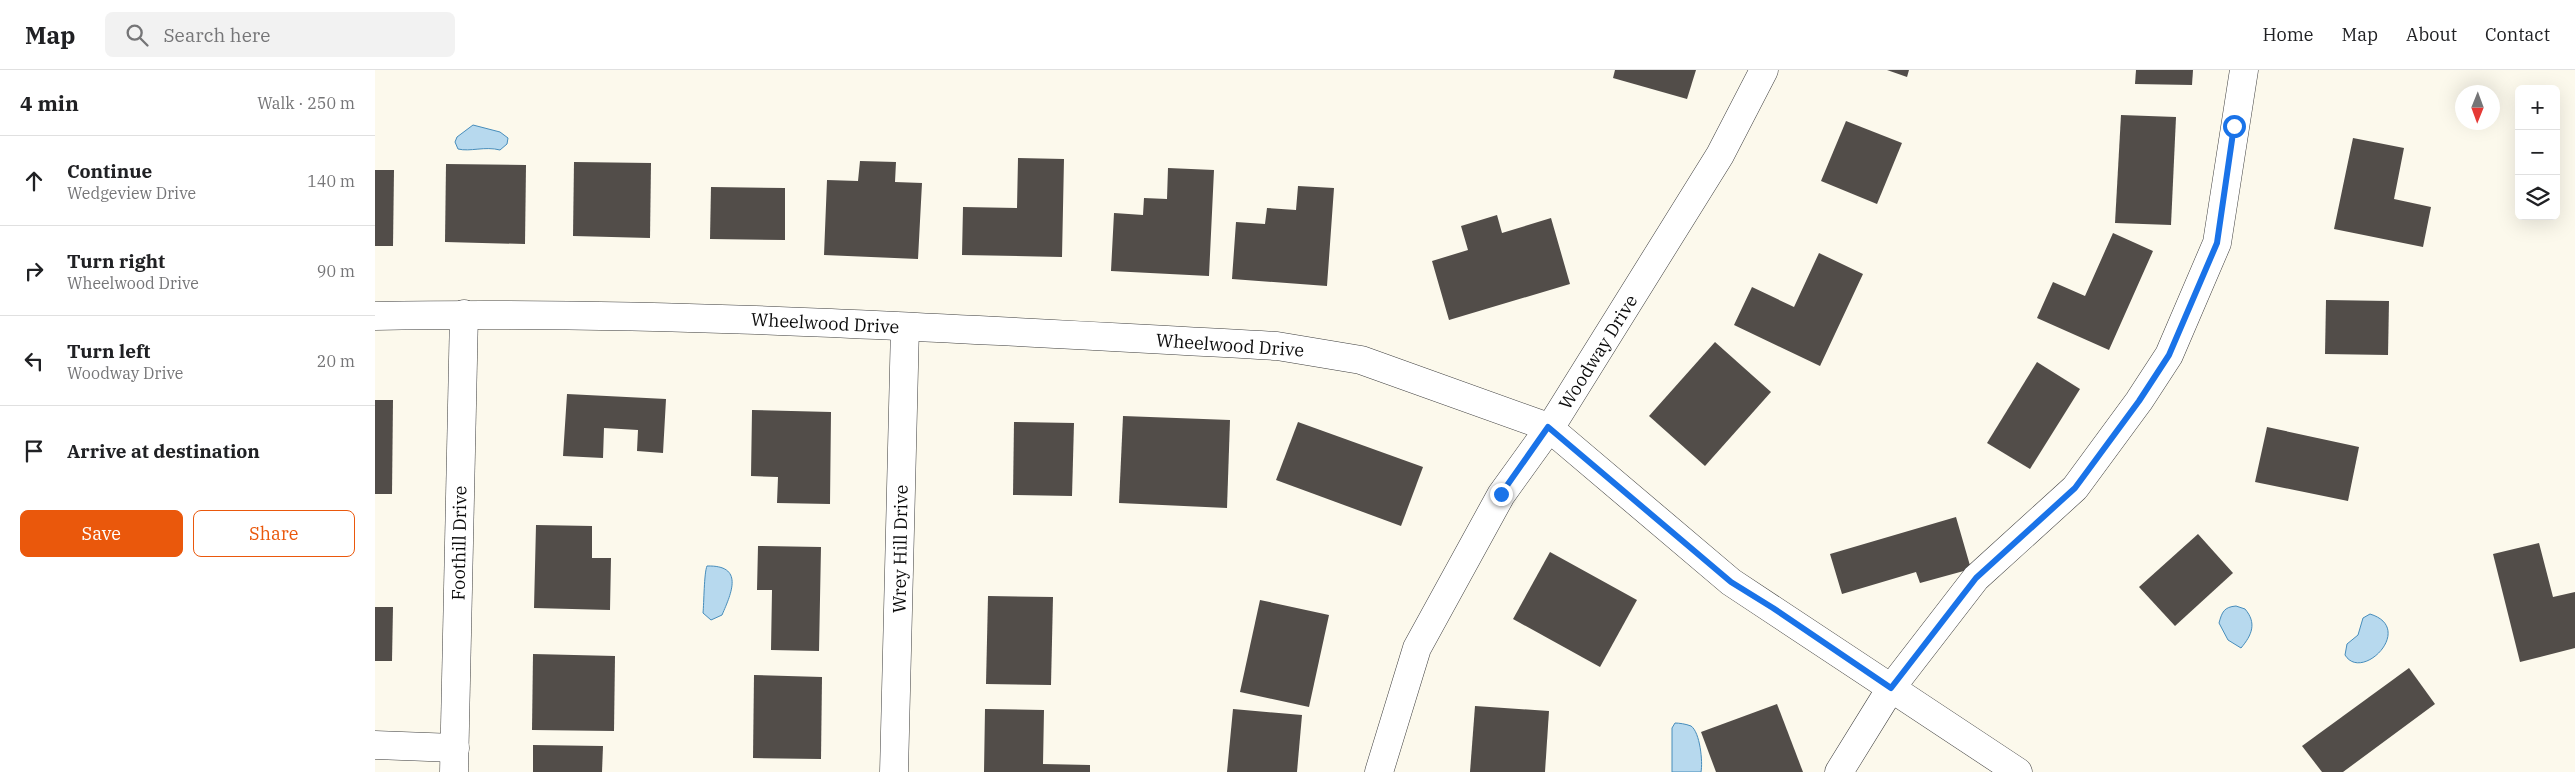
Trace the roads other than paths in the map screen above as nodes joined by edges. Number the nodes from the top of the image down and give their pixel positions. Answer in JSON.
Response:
{"nodes":[{"id":1,"x":1764,"y":70,"type":"edge"},
{"id":2,"x":2244,"y":70,"type":"edge"},
{"id":3,"x":464,"y":314,"type":"junction"},
{"id":4,"x":375,"y":316,"type":"edge"},
{"id":5,"x":905,"y":327,"type":"junction"},
{"id":6,"x":1548,"y":427,"type":"junction"},
{"id":7,"x":1891,"y":688,"type":"junction"},
{"id":8,"x":375,"y":745,"type":"edge"},
{"id":9,"x":455,"y":760,"type":"edge"},
{"id":10,"x":895,"y":772,"type":"edge"},
{"id":11,"x":1379,"y":772,"type":"edge"},
{"id":12,"x":1839,"y":772,"type":"edge"},
{"id":13,"x":2018,"y":772,"type":"edge"}],
"edges":[{"from":1,"to":6,"type":"street","name":"Woodway Drive"},
{"from":2,"to":7,"type":"street"},
{"from":3,"to":4,"type":"street","name":"Wheelwood Drive"},
{"from":3,"to":5,"type":"street","name":"Wheelwood Drive"},
{"from":3,"to":9,"type":"street","name":"Foothill Drive"},
{"from":5,"to":6,"type":"street","name":"Wheelwood Drive"},
{"from":5,"to":10,"type":"street","name":"Wrey Hill Drive"},
{"from":6,"to":7,"type":"street","name":"Wheelwood Drive"},
{"from":6,"to":11,"type":"street","name":"Woodway Drive"},
{"from":7,"to":12,"type":"street"},
{"from":7,"to":13,"type":"street","name":"Wheelwood Drive"},
{"from":8,"to":9,"type":"street"}]}
